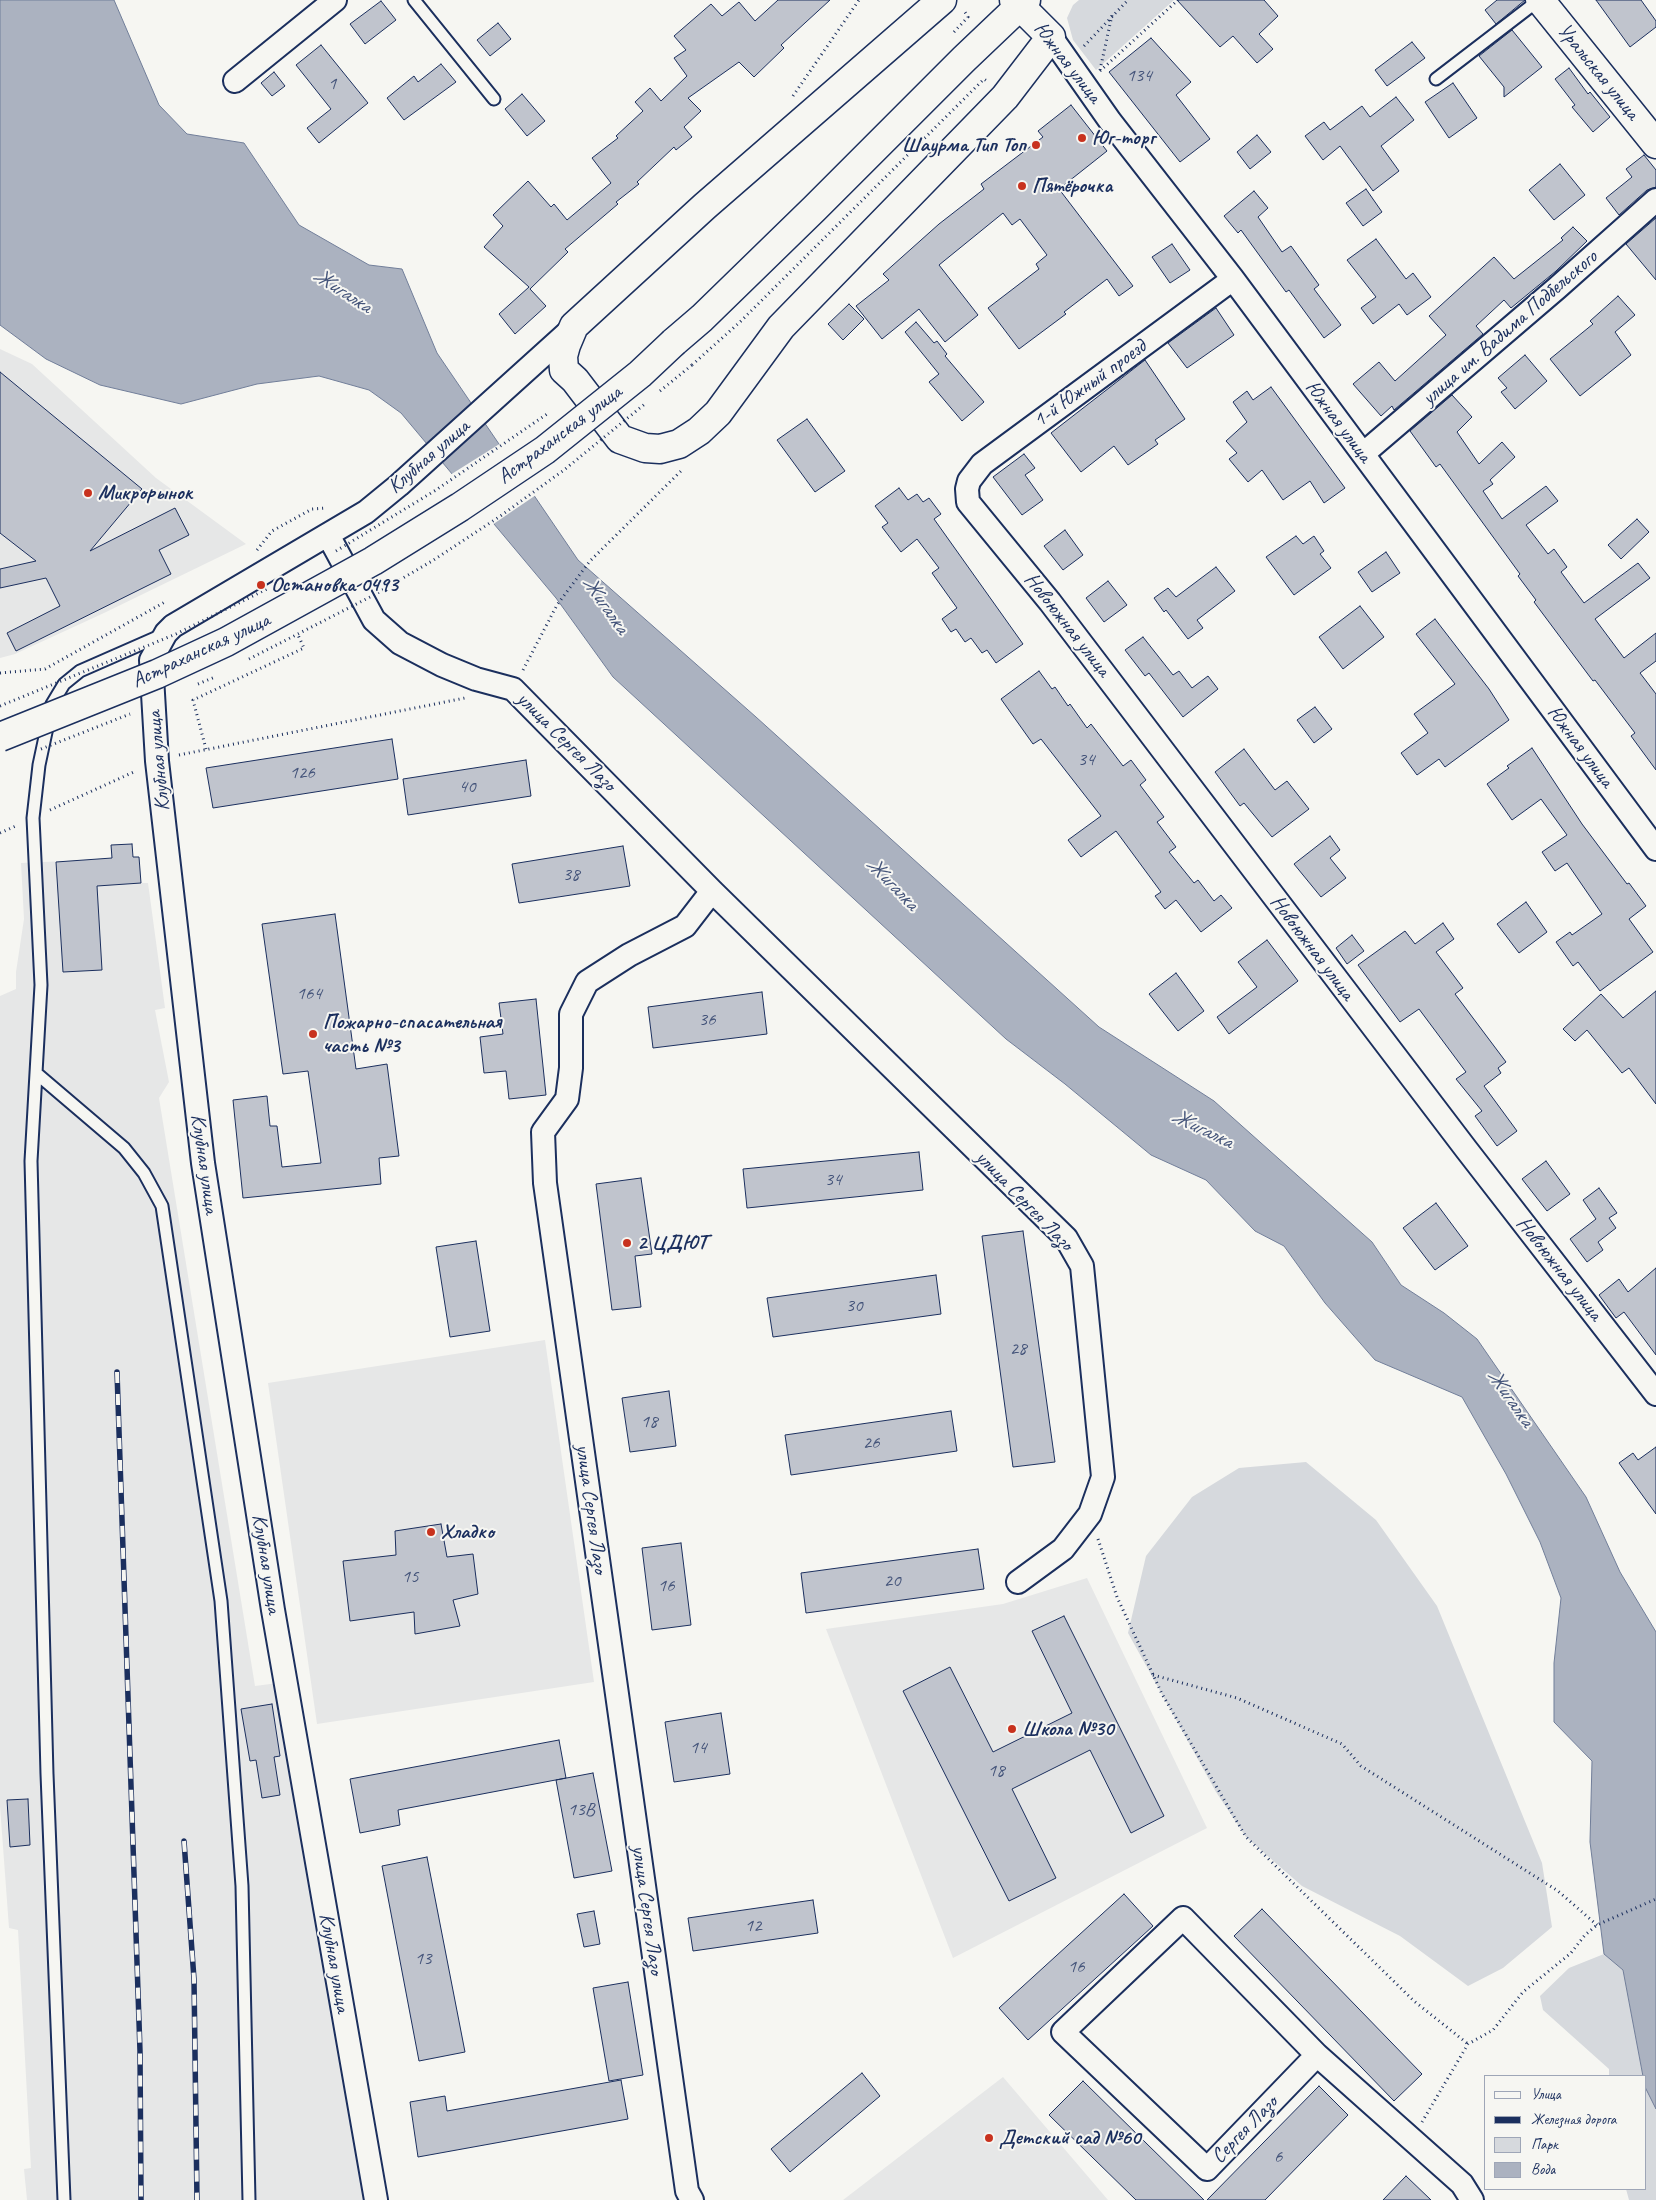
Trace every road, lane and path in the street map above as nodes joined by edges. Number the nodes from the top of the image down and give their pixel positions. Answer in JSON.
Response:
{"nodes":[{"id":1,"x":335,"y":0,"type":"edge"},
{"id":2,"x":414,"y":0,"type":"edge"},
{"id":3,"x":1178,"y":0,"type":"edge"},
{"id":4,"x":1540,"y":0,"type":"edge"},
{"id":5,"x":1020,"y":2,"type":"edge"},
{"id":6,"x":952,"y":3,"type":"edge"},
{"id":7,"x":1112,"y":14,"type":"dead end"},
{"id":8,"x":947,"y":38,"type":"dead end"},
{"id":9,"x":1051,"y":38,"type":"junction"},
{"id":10,"x":1100,"y":70,"type":"junction"},
{"id":11,"x":1436,"y":79,"type":"dead end"},
{"id":12,"x":235,"y":81,"type":"dead end"},
{"id":13,"x":1091,"y":93,"type":"junction"},
{"id":14,"x":1005,"y":97,"type":"junction"},
{"id":15,"x":494,"y":98,"type":"dead end"},
{"id":16,"x":1656,"y":144,"type":"edge"},
{"id":17,"x":1656,"y":200,"type":"edge"},
{"id":18,"x":1233,"y":280,"type":"junction"},
{"id":19,"x":574,"y":326,"type":"junction"},
{"id":20,"x":692,"y":364,"type":"dead end"},
{"id":21,"x":564,"y":370,"type":"junction"},
{"id":22,"x":499,"y":394,"type":"junction"},
{"id":23,"x":552,"y":411,"type":"dead end"},
{"id":24,"x":1363,"y":454,"type":"junction"},
{"id":25,"x":968,"y":502,"type":"joint"},
{"id":26,"x":335,"y":508,"type":"dead end"},
{"id":27,"x":329,"y":545,"type":"junction"},
{"id":28,"x":255,"y":553,"type":"dead end"},
{"id":29,"x":590,"y":561,"type":"dead end"},
{"id":30,"x":274,"y":586,"type":"dead end"},
{"id":31,"x":167,"y":601,"type":"dead end"},
{"id":32,"x":166,"y":633,"type":"junction"},
{"id":33,"x":298,"y":635,"type":"dead end"},
{"id":34,"x":0,"y":673,"type":"edge"},
{"id":35,"x":514,"y":689,"type":"junction"},
{"id":36,"x":467,"y":698,"type":"dead end"},
{"id":37,"x":0,"y":706,"type":"edge"},
{"id":38,"x":0,"y":737,"type":"edge"},
{"id":39,"x":206,"y":749,"type":"junction"},
{"id":40,"x":157,"y":761,"type":"junction"},
{"id":41,"x":33,"y":818,"type":"junction"},
{"id":42,"x":0,"y":833,"type":"edge"},
{"id":43,"x":1656,"y":850,"type":"edge"},
{"id":44,"x":712,"y":891,"type":"junction"},
{"id":45,"x":36,"y":1073,"type":"junction"},
{"id":46,"x":1656,"y":1394,"type":"edge"},
{"id":47,"x":1090,"y":1514,"type":"junction"},
{"id":48,"x":1018,"y":1582,"type":"dead end"},
{"id":49,"x":1153,"y":1675,"type":"junction"},
{"id":50,"x":1656,"y":1899,"type":"edge"},
{"id":51,"x":1597,"y":1924,"type":"junction"},
{"id":52,"x":1468,"y":2044,"type":"junction"},
{"id":53,"x":1317,"y":2055,"type":"junction"},
{"id":54,"x":1412,"y":2139,"type":"junction"},
{"id":55,"x":1473,"y":2199,"type":"edge"},
{"id":56,"x":64,"y":2200,"type":"edge"},
{"id":57,"x":249,"y":2200,"type":"edge"},
{"id":58,"x":376,"y":2200,"type":"edge"},
{"id":59,"x":692,"y":2200,"type":"edge"}],
"edges":[{"from":1,"to":12,"type":"street"},
{"from":2,"to":15,"type":"lane"},
{"from":3,"to":10,"type":"path"},
{"from":4,"to":11,"type":"lane"},
{"from":4,"to":16,"type":"street","name":"Уральская улица"},
{"from":5,"to":9,"type":"street","name":"Южная улица"},
{"from":5,"to":38,"type":"street","name":"Астраханская улица","bridge":true},
{"from":6,"to":8,"type":"path"},
{"from":6,"to":19,"type":"street"},
{"from":7,"to":10,"type":"path"},
{"from":9,"to":13,"type":"street","name":"Южная улица"},
{"from":9,"to":14,"type":"street"},
{"from":10,"to":13,"type":"path"},
{"from":13,"to":18,"type":"street","name":"Южная улица"},
{"from":14,"to":20,"type":"path"},
{"from":14,"to":21,"type":"street"},
{"from":17,"to":24,"type":"street","name":"улица им. Вадима Подбельского"},
{"from":18,"to":24,"type":"street","name":"Южная улица"},
{"from":18,"to":25,"type":"street","name":"1-й Южный проезд"},
{"from":19,"to":21,"type":"street"},
{"from":19,"to":22,"type":"street","name":"Клубная улица"},
{"from":21,"to":22,"type":"street"},
{"from":22,"to":27,"type":"street","name":"Клубная улица"},
{"from":23,"to":27,"type":"path","bridge":true},
{"from":24,"to":43,"type":"street","name":"Южная улица"},
{"from":25,"to":46,"type":"street","name":"Новоюжная улица"},
{"from":26,"to":28,"type":"path"},
{"from":27,"to":32,"type":"street","name":"Клубная улица"},
{"from":27,"to":35,"type":"street","name":"улица Сергея Лазо"},
{"from":29,"to":35,"type":"path"},
{"from":30,"to":37,"type":"path","bridge":true},
{"from":31,"to":34,"type":"path"},
{"from":32,"to":40,"type":"street","name":"Клубная улица"},
{"from":32,"to":41,"type":"lane"},
{"from":33,"to":39,"type":"path"},
{"from":35,"to":44,"type":"street","name":"улица Сергея Лазо"},
{"from":36,"to":39,"type":"path"},
{"from":39,"to":40,"type":"path"},
{"from":40,"to":41,"type":"path"},
{"from":40,"to":58,"type":"street","name":"Клубная улица"},
{"from":41,"to":42,"type":"path"},
{"from":41,"to":45,"type":"lane"},
{"from":44,"to":47,"type":"street","name":"улица Сергея Лазо"},
{"from":44,"to":59,"type":"street","name":"улица Сергея Лазо"},
{"from":45,"to":56,"type":"lane"},
{"from":45,"to":57,"type":"lane"},
{"from":47,"to":48,"type":"street","name":"улица Сергея Лазо"},
{"from":47,"to":49,"type":"path"},
{"from":49,"to":51,"type":"path"},
{"from":49,"to":52,"type":"path"},
{"from":50,"to":51,"type":"path"},
{"from":51,"to":52,"type":"path"},
{"from":52,"to":54,"type":"path"},
{"from":53,"to":53,"type":"street","name":"Сергея Лазо"},
{"from":53,"to":54,"type":"street"},
{"from":54,"to":55,"type":"street"}]}
